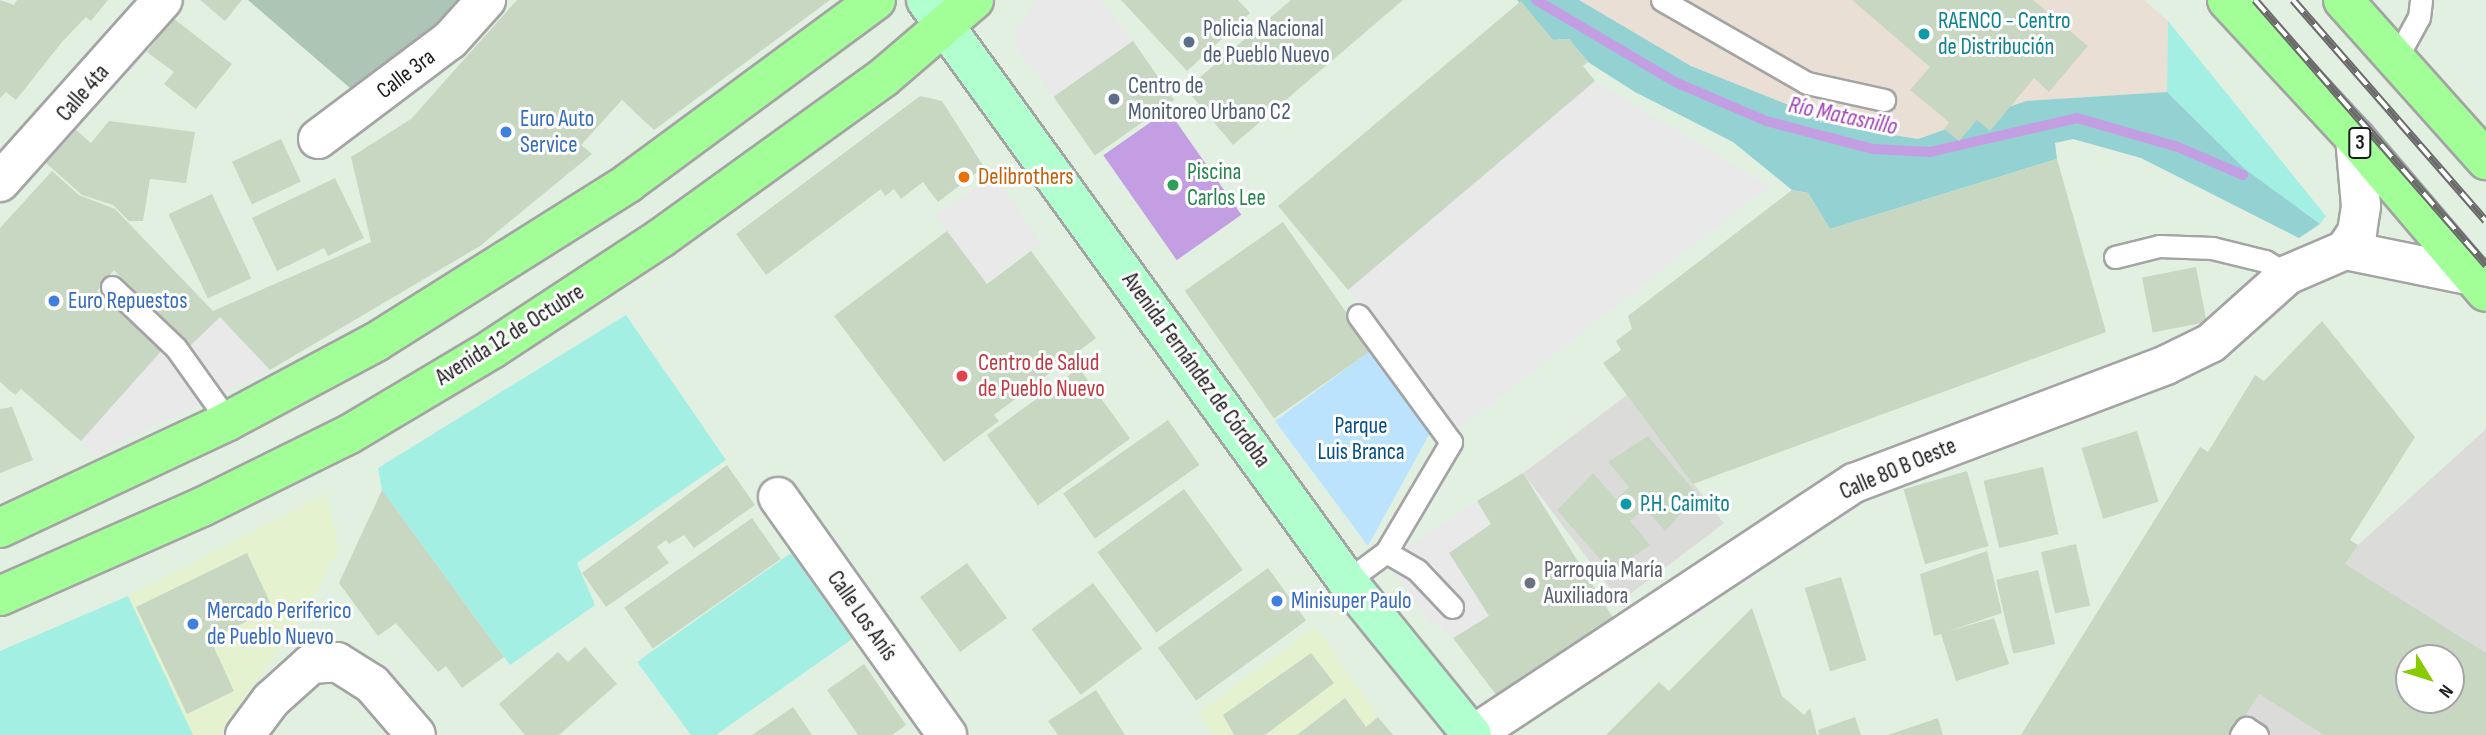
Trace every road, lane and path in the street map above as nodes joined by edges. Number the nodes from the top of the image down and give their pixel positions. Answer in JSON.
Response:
{"nodes":[{"id":1,"x":163,"y":0,"type":"edge"},
{"id":2,"x":486,"y":0,"type":"edge"},
{"id":3,"x":876,"y":0,"type":"edge"},
{"id":4,"x":1662,"y":0,"type":"edge"},
{"id":5,"x":2227,"y":0,"type":"edge"},
{"id":6,"x":2343,"y":0,"type":"edge"},
{"id":7,"x":2421,"y":0,"type":"edge"},
{"id":8,"x":948,"y":8,"type":"edge"},
{"id":9,"x":2396,"y":60,"type":"junction"},
{"id":10,"x":1884,"y":100,"type":"dead end"},
{"id":11,"x":2355,"y":138,"type":"junction"},
{"id":12,"x":318,"y":139,"type":"dead end"},
{"id":13,"x":2486,"y":160,"type":"edge"},
{"id":14,"x":0,"y":182,"type":"edge"},
{"id":15,"x":2346,"y":250,"type":"junction"},
{"id":16,"x":2115,"y":257,"type":"dead end"},
{"id":17,"x":2287,"y":275,"type":"junction"},
{"id":18,"x":2480,"y":284,"type":"edge"},
{"id":19,"x":112,"y":287,"type":"dead end"},
{"id":20,"x":1358,"y":314,"type":"dead end"},
{"id":21,"x":228,"y":421,"type":"junction"},
{"id":22,"x":778,"y":497,"type":"dead end"},
{"id":23,"x":0,"y":528,"type":"edge"},
{"id":24,"x":1386,"y":552,"type":"junction"},
{"id":25,"x":1348,"y":582,"type":"junction"},
{"id":26,"x":0,"y":596,"type":"edge"},
{"id":27,"x":1452,"y":607,"type":"dead end"},
{"id":28,"x":246,"y":735,"type":"edge"},
{"id":29,"x":416,"y":735,"type":"edge"},
{"id":30,"x":947,"y":735,"type":"edge"},
{"id":31,"x":1472,"y":735,"type":"edge"},
{"id":32,"x":2241,"y":735,"type":"edge"},
{"id":33,"x":2257,"y":735,"type":"edge"}],
"edges":[{"from":1,"to":14,"type":"street","name":"Calle 4ta"},
{"from":2,"to":12,"type":"street","name":"Calle 3ra"},
{"from":3,"to":21,"type":"main road"},
{"from":4,"to":10,"type":"lane"},
{"from":5,"to":11,"type":"main road","number":"3"},
{"from":6,"to":9,"type":"main road"},
{"from":7,"to":9,"type":"lane"},
{"from":8,"to":25,"type":"main road","name":"Avenida Fernández de Córdoba"},
{"from":8,"to":26,"type":"main road","name":"Avenida 12 de Octubre"},
{"from":9,"to":13,"type":"main road"},
{"from":11,"to":15,"type":"street"},
{"from":11,"to":18,"type":"main road","number":"3"},
{"from":15,"to":17,"type":"street","name":"Calle 80 B Oeste"},
{"from":15,"to":18,"type":"street"},
{"from":16,"to":17,"type":"lane"},
{"from":17,"to":31,"type":"street","name":"Calle 80 B Oeste"},
{"from":19,"to":21,"type":"lane"},
{"from":20,"to":24,"type":"lane"},
{"from":21,"to":23,"type":"main road"},
{"from":22,"to":30,"type":"street","name":"Calle Los Anís"},
{"from":24,"to":25,"type":"lane"},
{"from":24,"to":27,"type":"lane"},
{"from":25,"to":31,"type":"main road","name":"Avenida Fernández de Córdoba"},
{"from":28,"to":29,"type":"street"},
{"from":32,"to":33,"type":"lane"}]}
